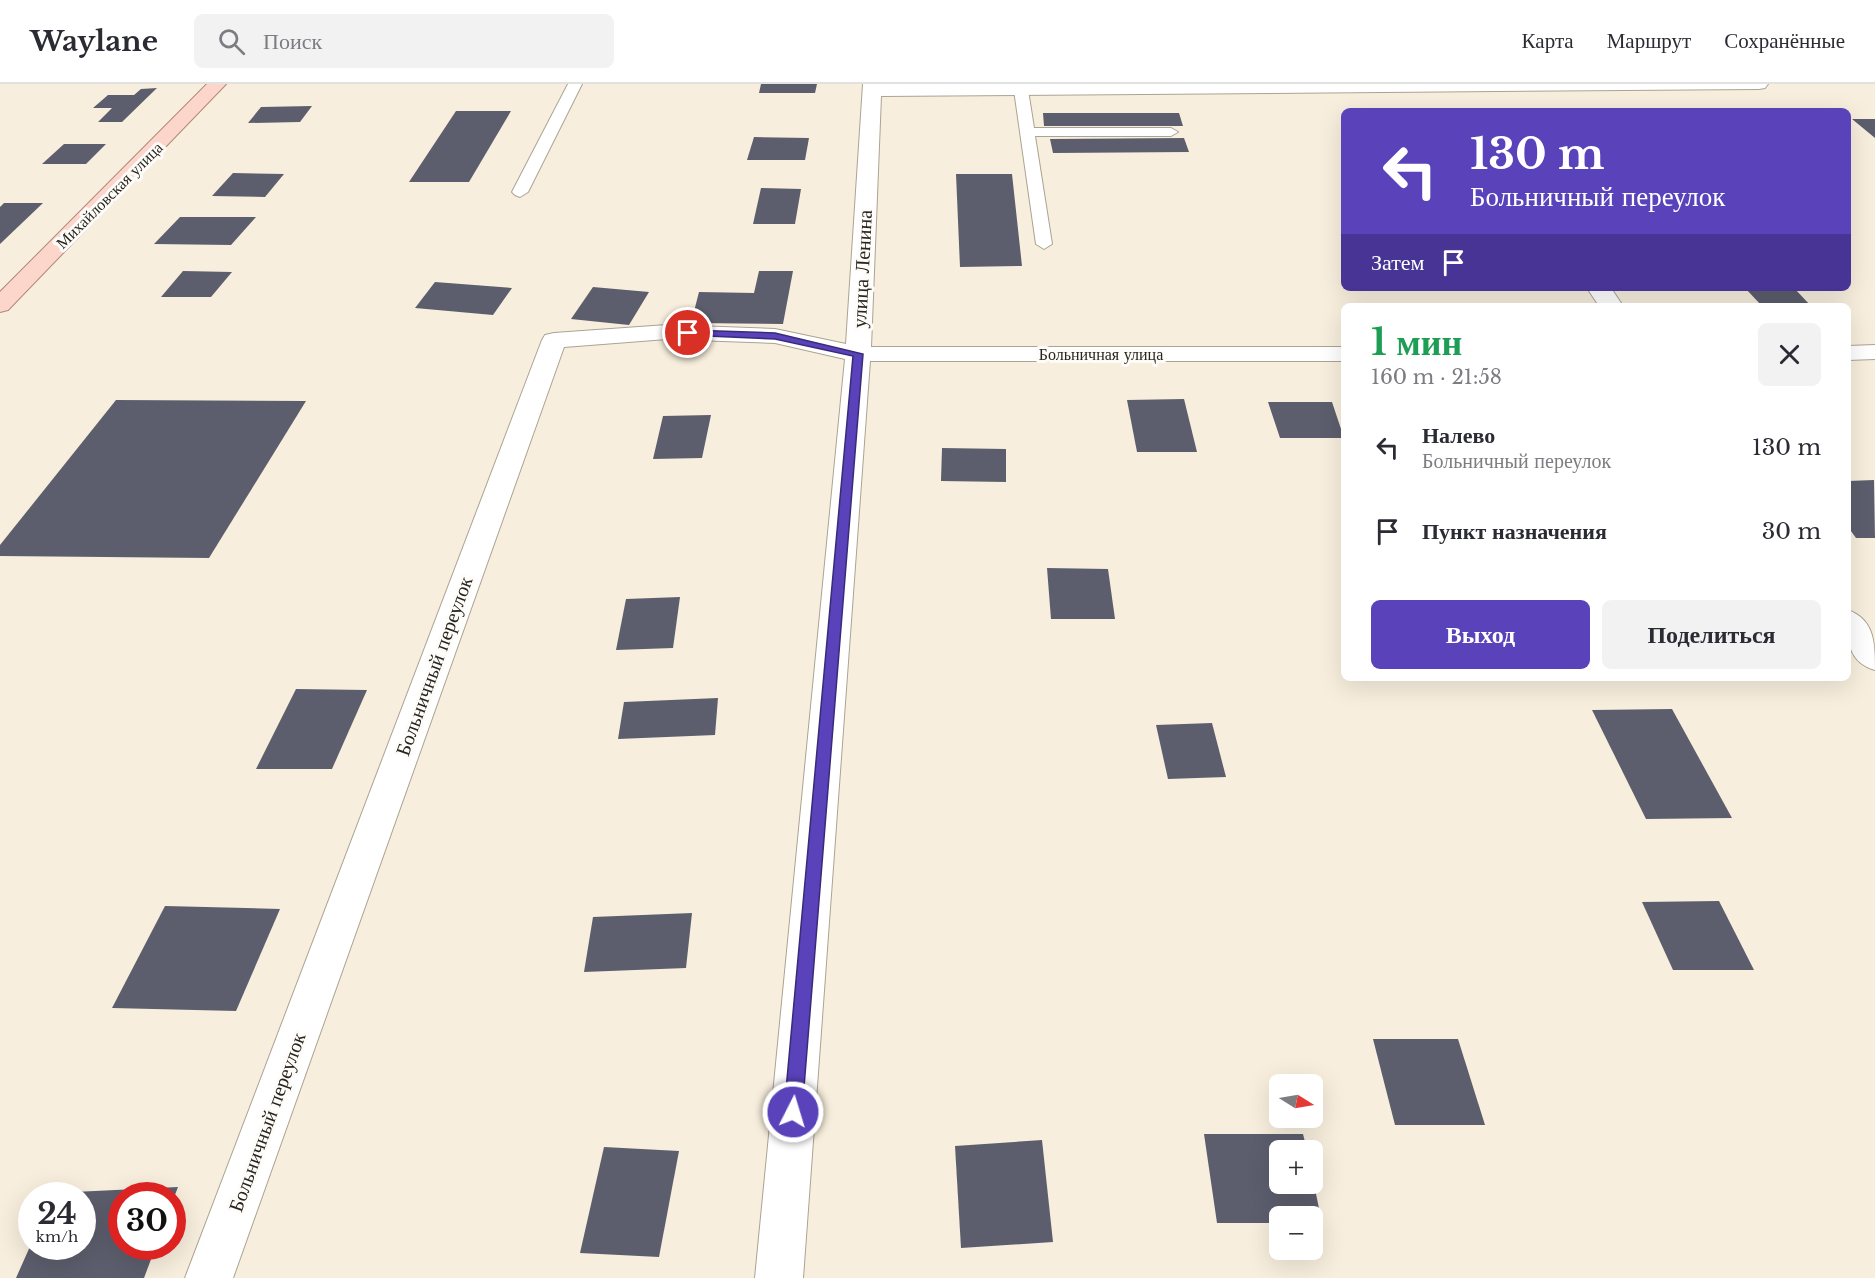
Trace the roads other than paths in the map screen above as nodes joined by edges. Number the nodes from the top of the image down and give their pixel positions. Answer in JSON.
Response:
{"nodes":[{"id":1,"x":218,"y":84,"type":"edge"},
{"id":2,"x":575,"y":84,"type":"edge"},
{"id":3,"x":1759,"y":84,"type":"edge"},
{"id":4,"x":1291,"y":86,"type":"edge"},
{"id":5,"x":872,"y":87,"type":"edge"},
{"id":6,"x":1022,"y":90,"type":"junction"},
{"id":7,"x":1463,"y":92,"type":"edge"},
{"id":8,"x":1027,"y":132,"type":"junction"},
{"id":9,"x":1171,"y":132,"type":"dead end"},
{"id":10,"x":520,"y":192,"type":"dead end"},
{"id":11,"x":1044,"y":244,"type":"dead end"},
{"id":12,"x":0,"y":305,"type":"edge"},
{"id":13,"x":1875,"y":352,"type":"edge"},
{"id":14,"x":1851,"y":353,"type":"edge"},
{"id":15,"x":858,"y":354,"type":"junction"},
{"id":16,"x":1341,"y":354,"type":"edge"},
{"id":17,"x":1851,"y":626,"type":"edge"},
{"id":18,"x":1875,"y":658,"type":"edge"},
{"id":19,"x":209,"y":1278,"type":"edge"},
{"id":20,"x":779,"y":1278,"type":"edge"}],
"edges":[{"from":1,"to":12,"type":"main road","name":"Михайловская улица"},
{"from":2,"to":10,"type":"lane"},
{"from":3,"to":7,"type":"street"},
{"from":4,"to":6,"type":"street"},
{"from":4,"to":7,"type":"street"},
{"from":5,"to":6,"type":"street"},
{"from":5,"to":15,"type":"street","name":"улица Ленина"},
{"from":6,"to":8,"type":"lane"},
{"from":8,"to":9,"type":"lane"},
{"from":8,"to":11,"type":"lane"},
{"from":13,"to":14,"type":"street"},
{"from":15,"to":16,"type":"street","name":"Больничная улица"},
{"from":15,"to":19,"type":"street","name":"Больничный переулок"},
{"from":15,"to":20,"type":"street","name":"улица Ленина"},
{"from":17,"to":18,"type":"street"}]}
